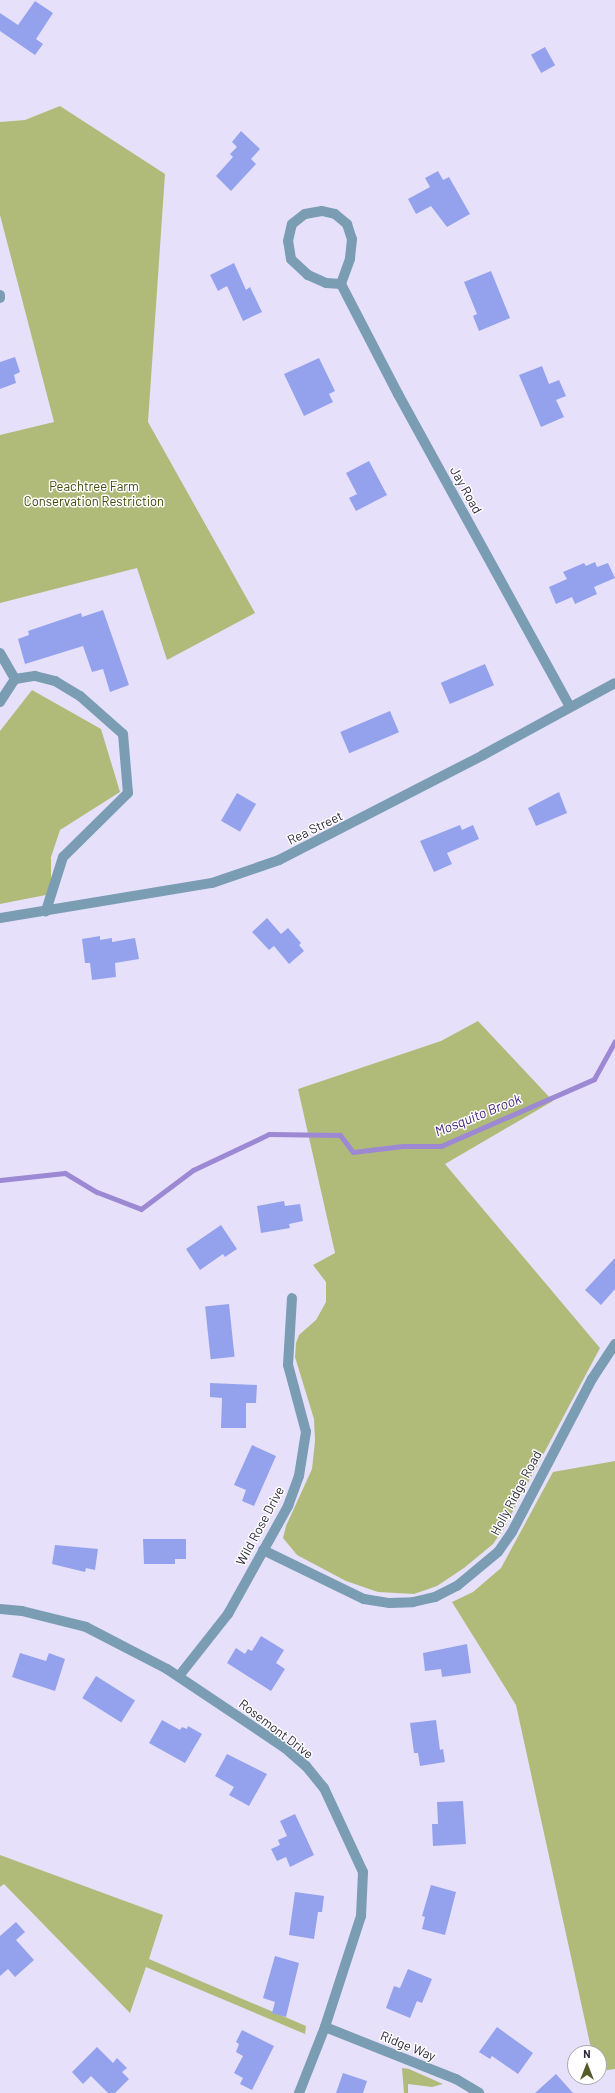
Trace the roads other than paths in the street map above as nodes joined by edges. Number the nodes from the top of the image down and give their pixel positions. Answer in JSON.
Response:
{"nodes":[{"id":1,"x":341,"y":284,"type":"junction"},
{"id":2,"x":0,"y":295,"type":"edge"},
{"id":3,"x":0,"y":298,"type":"edge"},
{"id":4,"x":0,"y":653,"type":"edge"},
{"id":5,"x":15,"y":679,"type":"junction"},
{"id":6,"x":615,"y":683,"type":"edge"},
{"id":7,"x":0,"y":702,"type":"edge"},
{"id":8,"x":570,"y":707,"type":"junction"},
{"id":9,"x":46,"y":911,"type":"junction"},
{"id":10,"x":0,"y":918,"type":"edge"},
{"id":11,"x":292,"y":1298,"type":"dead end"},
{"id":12,"x":615,"y":1344,"type":"edge"},
{"id":13,"x":264,"y":1550,"type":"junction"},
{"id":14,"x":0,"y":1609,"type":"edge"},
{"id":15,"x":178,"y":1676,"type":"junction"},
{"id":16,"x":325,"y":2027,"type":"junction"},
{"id":17,"x":299,"y":2093,"type":"edge"},
{"id":18,"x":479,"y":2093,"type":"edge"}],
"edges":[{"from":1,"to":1,"type":"street"},
{"from":1,"to":8,"type":"street","name":"Jay Road"},
{"from":2,"to":3,"type":"street"},
{"from":4,"to":5,"type":"street"},
{"from":5,"to":7,"type":"street"},
{"from":5,"to":9,"type":"street"},
{"from":6,"to":8,"type":"street","name":"Rea Street"},
{"from":8,"to":9,"type":"street","name":"Rea Street"},
{"from":9,"to":10,"type":"street","name":"Rea Street"},
{"from":11,"to":13,"type":"street","name":"Wild Rose Drive"},
{"from":12,"to":13,"type":"street","name":"Holly Ridge Road"},
{"from":13,"to":15,"type":"street","name":"Wild Rose Drive"},
{"from":14,"to":15,"type":"street","name":"Rosemont Drive"},
{"from":15,"to":16,"type":"street","name":"Rosemont Drive"},
{"from":16,"to":17,"type":"street","name":"Rosemont Drive"},
{"from":16,"to":18,"type":"street","name":"Ridge Way"}]}
